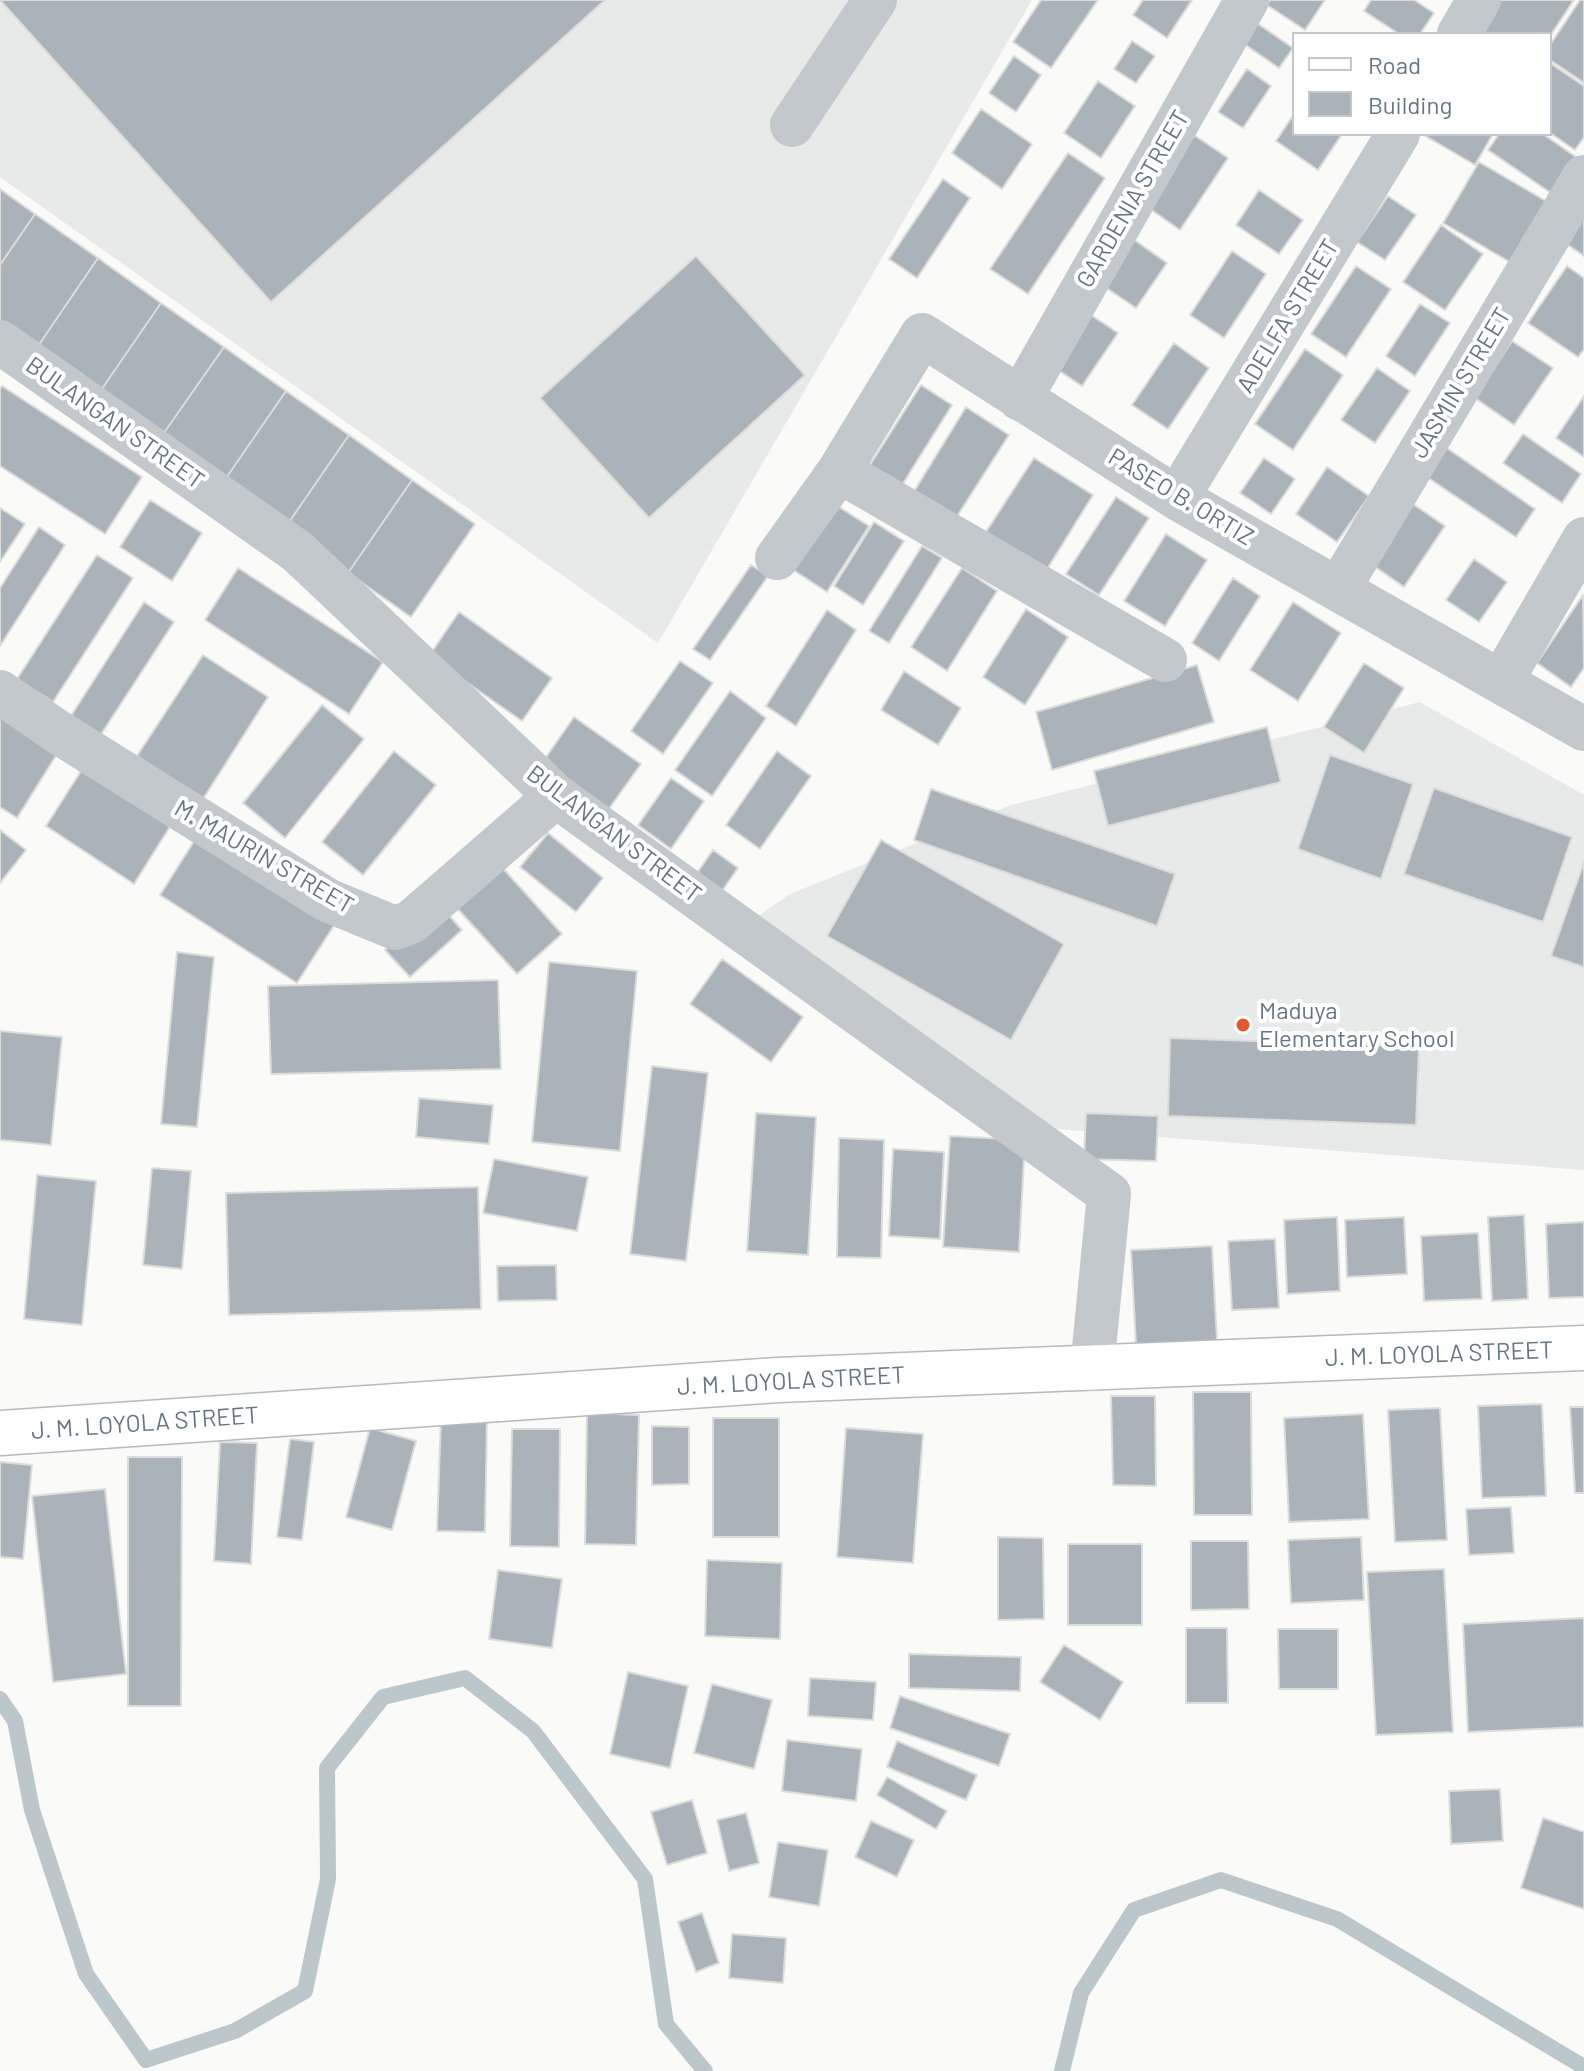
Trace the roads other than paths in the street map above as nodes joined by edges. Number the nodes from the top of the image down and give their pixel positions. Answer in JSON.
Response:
{"nodes":[{"id":1,"x":875,"y":0,"type":"edge"},
{"id":2,"x":1247,"y":0,"type":"edge"},
{"id":3,"x":1479,"y":0,"type":"edge"},
{"id":4,"x":1460,"y":32,"type":"edge"},
{"id":5,"x":792,"y":125,"type":"dead end"},
{"id":6,"x":1397,"y":136,"type":"edge"},
{"id":7,"x":1584,"y":177,"type":"edge"},
{"id":8,"x":0,"y":342,"type":"edge"},
{"id":9,"x":1020,"y":399,"type":"junction"},
{"id":10,"x":839,"y":471,"type":"junction"},
{"id":11,"x":1177,"y":498,"type":"junction"},
{"id":12,"x":1584,"y":539,"type":"edge"},
{"id":13,"x":777,"y":558,"type":"dead end"},
{"id":14,"x":1339,"y":588,"type":"junction"},
{"id":15,"x":1165,"y":660,"type":"dead end"},
{"id":16,"x":1501,"y":682,"type":"junction"},
{"id":17,"x":0,"y":692,"type":"edge"},
{"id":18,"x":1584,"y":729,"type":"edge"},
{"id":19,"x":556,"y":796,"type":"junction"},
{"id":20,"x":1584,"y":1348,"type":"edge"},
{"id":21,"x":1092,"y":1369,"type":"junction"},
{"id":22,"x":0,"y":1433,"type":"edge"}],
"edges":[{"from":1,"to":5,"type":"street"},
{"from":2,"to":9,"type":"street","name":"GARDENIA STREET"},
{"from":3,"to":4,"type":"street"},
{"from":6,"to":11,"type":"street","name":"ADELFA STREET"},
{"from":7,"to":14,"type":"street","name":"JASMIN STREET"},
{"from":8,"to":19,"type":"street","name":"BULANGAN STREET"},
{"from":9,"to":10,"type":"street","name":"PASEO B. ORTIZ"},
{"from":9,"to":11,"type":"street","name":"PASEO B. ORTIZ"},
{"from":10,"to":13,"type":"street","name":"PASEO B. ORTIZ"},
{"from":10,"to":15,"type":"street"},
{"from":11,"to":14,"type":"street","name":"PASEO B. ORTIZ"},
{"from":12,"to":16,"type":"street"},
{"from":14,"to":16,"type":"street","name":"PASEO B. ORTIZ"},
{"from":16,"to":18,"type":"street","name":"PASEO B. ORTIZ"},
{"from":17,"to":19,"type":"street","name":"M. MAURIN STREET"},
{"from":19,"to":21,"type":"street","name":"BULANGAN STREET"},
{"from":20,"to":21,"type":"main road","name":"J. M. LOYOLA STREET"},
{"from":21,"to":22,"type":"main road","name":"J. M. LOYOLA STREET"}]}
